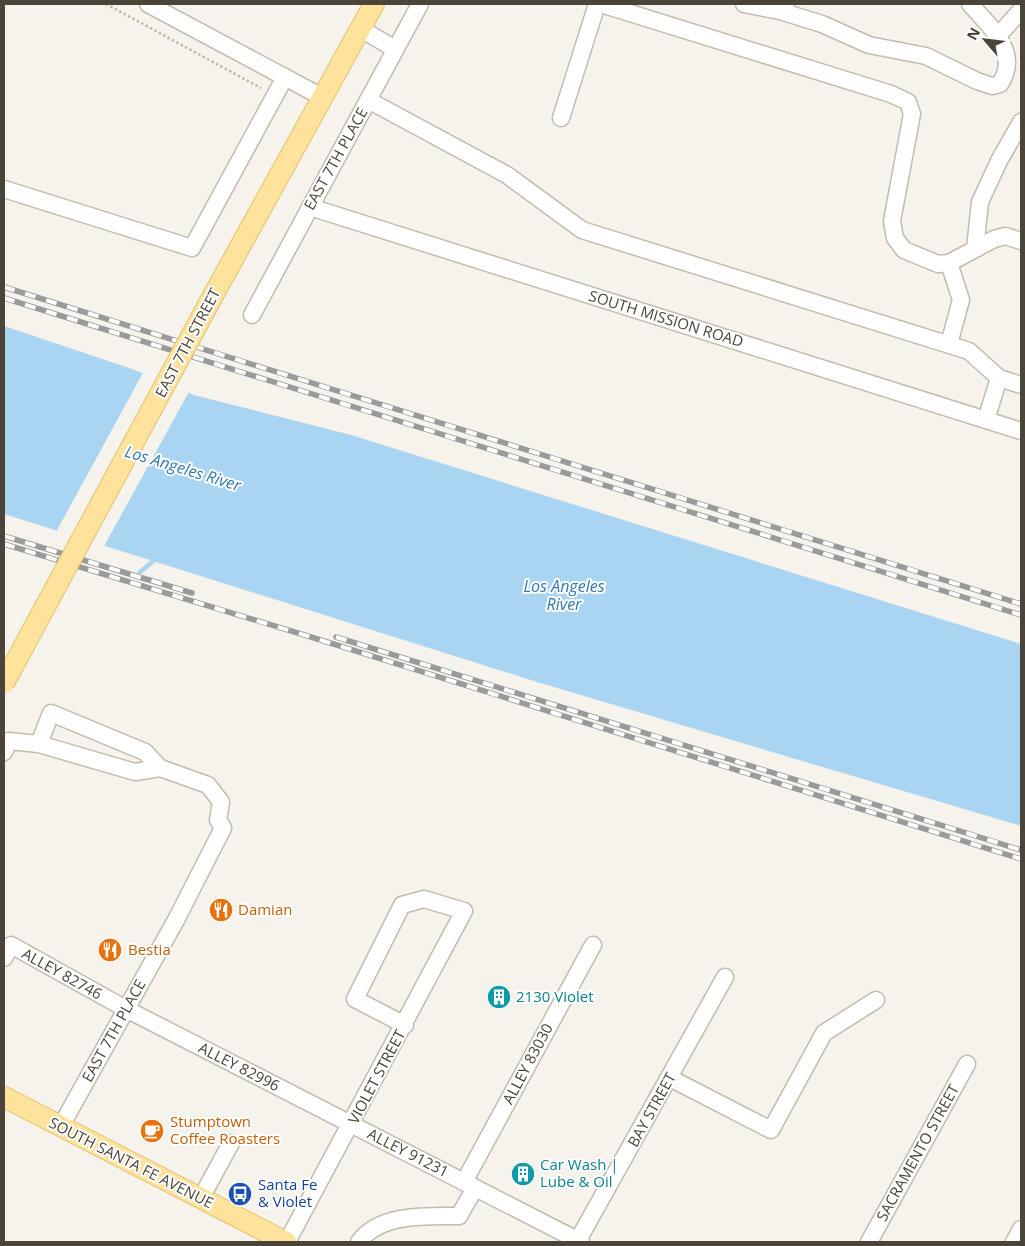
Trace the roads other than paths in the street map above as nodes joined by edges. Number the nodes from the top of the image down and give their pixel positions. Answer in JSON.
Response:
{"nodes":[{"id":1,"x":148,"y":4,"type":"edge"},
{"id":2,"x":374,"y":4,"type":"edge"},
{"id":3,"x":420,"y":4,"type":"edge"},
{"id":4,"x":596,"y":4,"type":"edge"},
{"id":5,"x":601,"y":4,"type":"edge"},
{"id":6,"x":744,"y":4,"type":"edge"},
{"id":7,"x":970,"y":4,"type":"edge"},
{"id":8,"x":783,"y":8,"type":"edge"},
{"id":9,"x":1021,"y":10,"type":"edge"},
{"id":10,"x":361,"y":29,"type":"junction"},
{"id":11,"x":997,"y":37,"type":"junction"},
{"id":12,"x":395,"y":49,"type":"junction"},
{"id":13,"x":284,"y":77,"type":"junction"},
{"id":14,"x":322,"y":97,"type":"junction"},
{"id":15,"x":368,"y":100,"type":"junction"},
{"id":16,"x":561,"y":118,"type":"dead end"},
{"id":17,"x":1021,"y":122,"type":"edge"},
{"id":18,"x":4,"y":189,"type":"edge"},
{"id":19,"x":310,"y":206,"type":"junction"},
{"id":20,"x":1021,"y":241,"type":"edge"},
{"id":21,"x":975,"y":249,"type":"junction"},
{"id":22,"x":950,"y":264,"type":"junction"},
{"id":23,"x":252,"y":315,"type":"dead end"},
{"id":24,"x":949,"y":344,"type":"junction"},
{"id":25,"x":999,"y":378,"type":"junction"},
{"id":26,"x":1021,"y":385,"type":"edge"},
{"id":27,"x":986,"y":420,"type":"junction"},
{"id":28,"x":1021,"y":431,"type":"edge"},
{"id":29,"x":4,"y":683,"type":"edge"},
{"id":30,"x":39,"y":744,"type":"junction"},
{"id":31,"x":4,"y":752,"type":"edge"},
{"id":32,"x":160,"y":768,"type":"junction"},
{"id":33,"x":592,"y":945,"type":"dead end"},
{"id":34,"x":4,"y":958,"type":"edge"},
{"id":35,"x":725,"y":977,"type":"dead end"},
{"id":36,"x":876,"y":1000,"type":"dead end"},
{"id":37,"x":126,"y":1009,"type":"junction"},
{"id":38,"x":405,"y":1025,"type":"junction"},
{"id":39,"x":968,"y":1064,"type":"dead end"},
{"id":40,"x":670,"y":1078,"type":"junction"},
{"id":41,"x":4,"y":1097,"type":"edge"},
{"id":42,"x":351,"y":1124,"type":"junction"},
{"id":43,"x":61,"y":1126,"type":"junction"},
{"id":44,"x":230,"y":1143,"type":"dead end"},
{"id":45,"x":469,"y":1185,"type":"junction"},
{"id":46,"x":201,"y":1198,"type":"junction"},
{"id":47,"x":1021,"y":1229,"type":"edge"},
{"id":48,"x":286,"y":1242,"type":"edge"},
{"id":49,"x":359,"y":1242,"type":"edge"},
{"id":50,"x":579,"y":1242,"type":"edge"},
{"id":51,"x":869,"y":1242,"type":"edge"},
{"id":52,"x":1014,"y":1242,"type":"edge"}],
"edges":[{"from":1,"to":13,"type":"street"},
{"from":2,"to":10,"type":"main road","name":"EAST 7TH STREET"},
{"from":3,"to":12,"type":"street","name":"EAST 7TH PLACE"},
{"from":4,"to":16,"type":"street"},
{"from":5,"to":22,"type":"street"},
{"from":6,"to":8,"type":"street"},
{"from":7,"to":11,"type":"street"},
{"from":8,"to":11,"type":"street"},
{"from":9,"to":11,"type":"street"},
{"from":10,"to":12,"type":"street"},
{"from":10,"to":14,"type":"main road","name":"EAST 7TH STREET"},
{"from":12,"to":15,"type":"street","name":"EAST 7TH PLACE"},
{"from":13,"to":14,"type":"street"},
{"from":13,"to":18,"type":"street"},
{"from":14,"to":29,"type":"main road","name":"EAST 7TH STREET","bridge":true},
{"from":15,"to":19,"type":"street","name":"EAST 7TH PLACE"},
{"from":15,"to":24,"type":"street"},
{"from":17,"to":21,"type":"street"},
{"from":19,"to":23,"type":"street","name":"EAST 7TH PLACE"},
{"from":19,"to":27,"type":"street","name":"SOUTH MISSION ROAD"},
{"from":20,"to":21,"type":"street"},
{"from":21,"to":22,"type":"street"},
{"from":22,"to":24,"type":"street"},
{"from":24,"to":25,"type":"street"},
{"from":25,"to":26,"type":"street"},
{"from":25,"to":27,"type":"street"},
{"from":27,"to":28,"type":"street","name":"SOUTH MISSION ROAD"},
{"from":30,"to":31,"type":"street"},
{"from":30,"to":32,"type":"street"},
{"from":30,"to":32,"type":"street"},
{"from":32,"to":37,"type":"street","name":"EAST 7TH PLACE"},
{"from":33,"to":45,"type":"street","name":"ALLEY 83030"},
{"from":34,"to":37,"type":"street","name":"ALLEY 82746"},
{"from":35,"to":40,"type":"street","name":"BAY STREET"},
{"from":36,"to":40,"type":"street"},
{"from":37,"to":42,"type":"street","name":"ALLEY 82996"},
{"from":37,"to":43,"type":"street","name":"EAST 7TH PLACE"},
{"from":38,"to":38,"type":"street","name":"VIOLET STREET"},
{"from":38,"to":42,"type":"street","name":"VIOLET STREET"},
{"from":39,"to":51,"type":"street","name":"SACRAMENTO STREET"},
{"from":40,"to":50,"type":"street","name":"BAY STREET"},
{"from":41,"to":43,"type":"main road","name":"SOUTH SANTA FE AVENUE"},
{"from":42,"to":45,"type":"street","name":"ALLEY 91231"},
{"from":42,"to":48,"type":"street","name":"VIOLET STREET"},
{"from":43,"to":46,"type":"main road","name":"SOUTH SANTA FE AVENUE"},
{"from":44,"to":46,"type":"street"},
{"from":45,"to":49,"type":"street","name":"ALLEY 83030"},
{"from":45,"to":50,"type":"street","name":"ALLEY 91231"},
{"from":46,"to":48,"type":"main road","name":"SOUTH SANTA FE AVENUE"},
{"from":47,"to":52,"type":"street"}]}
